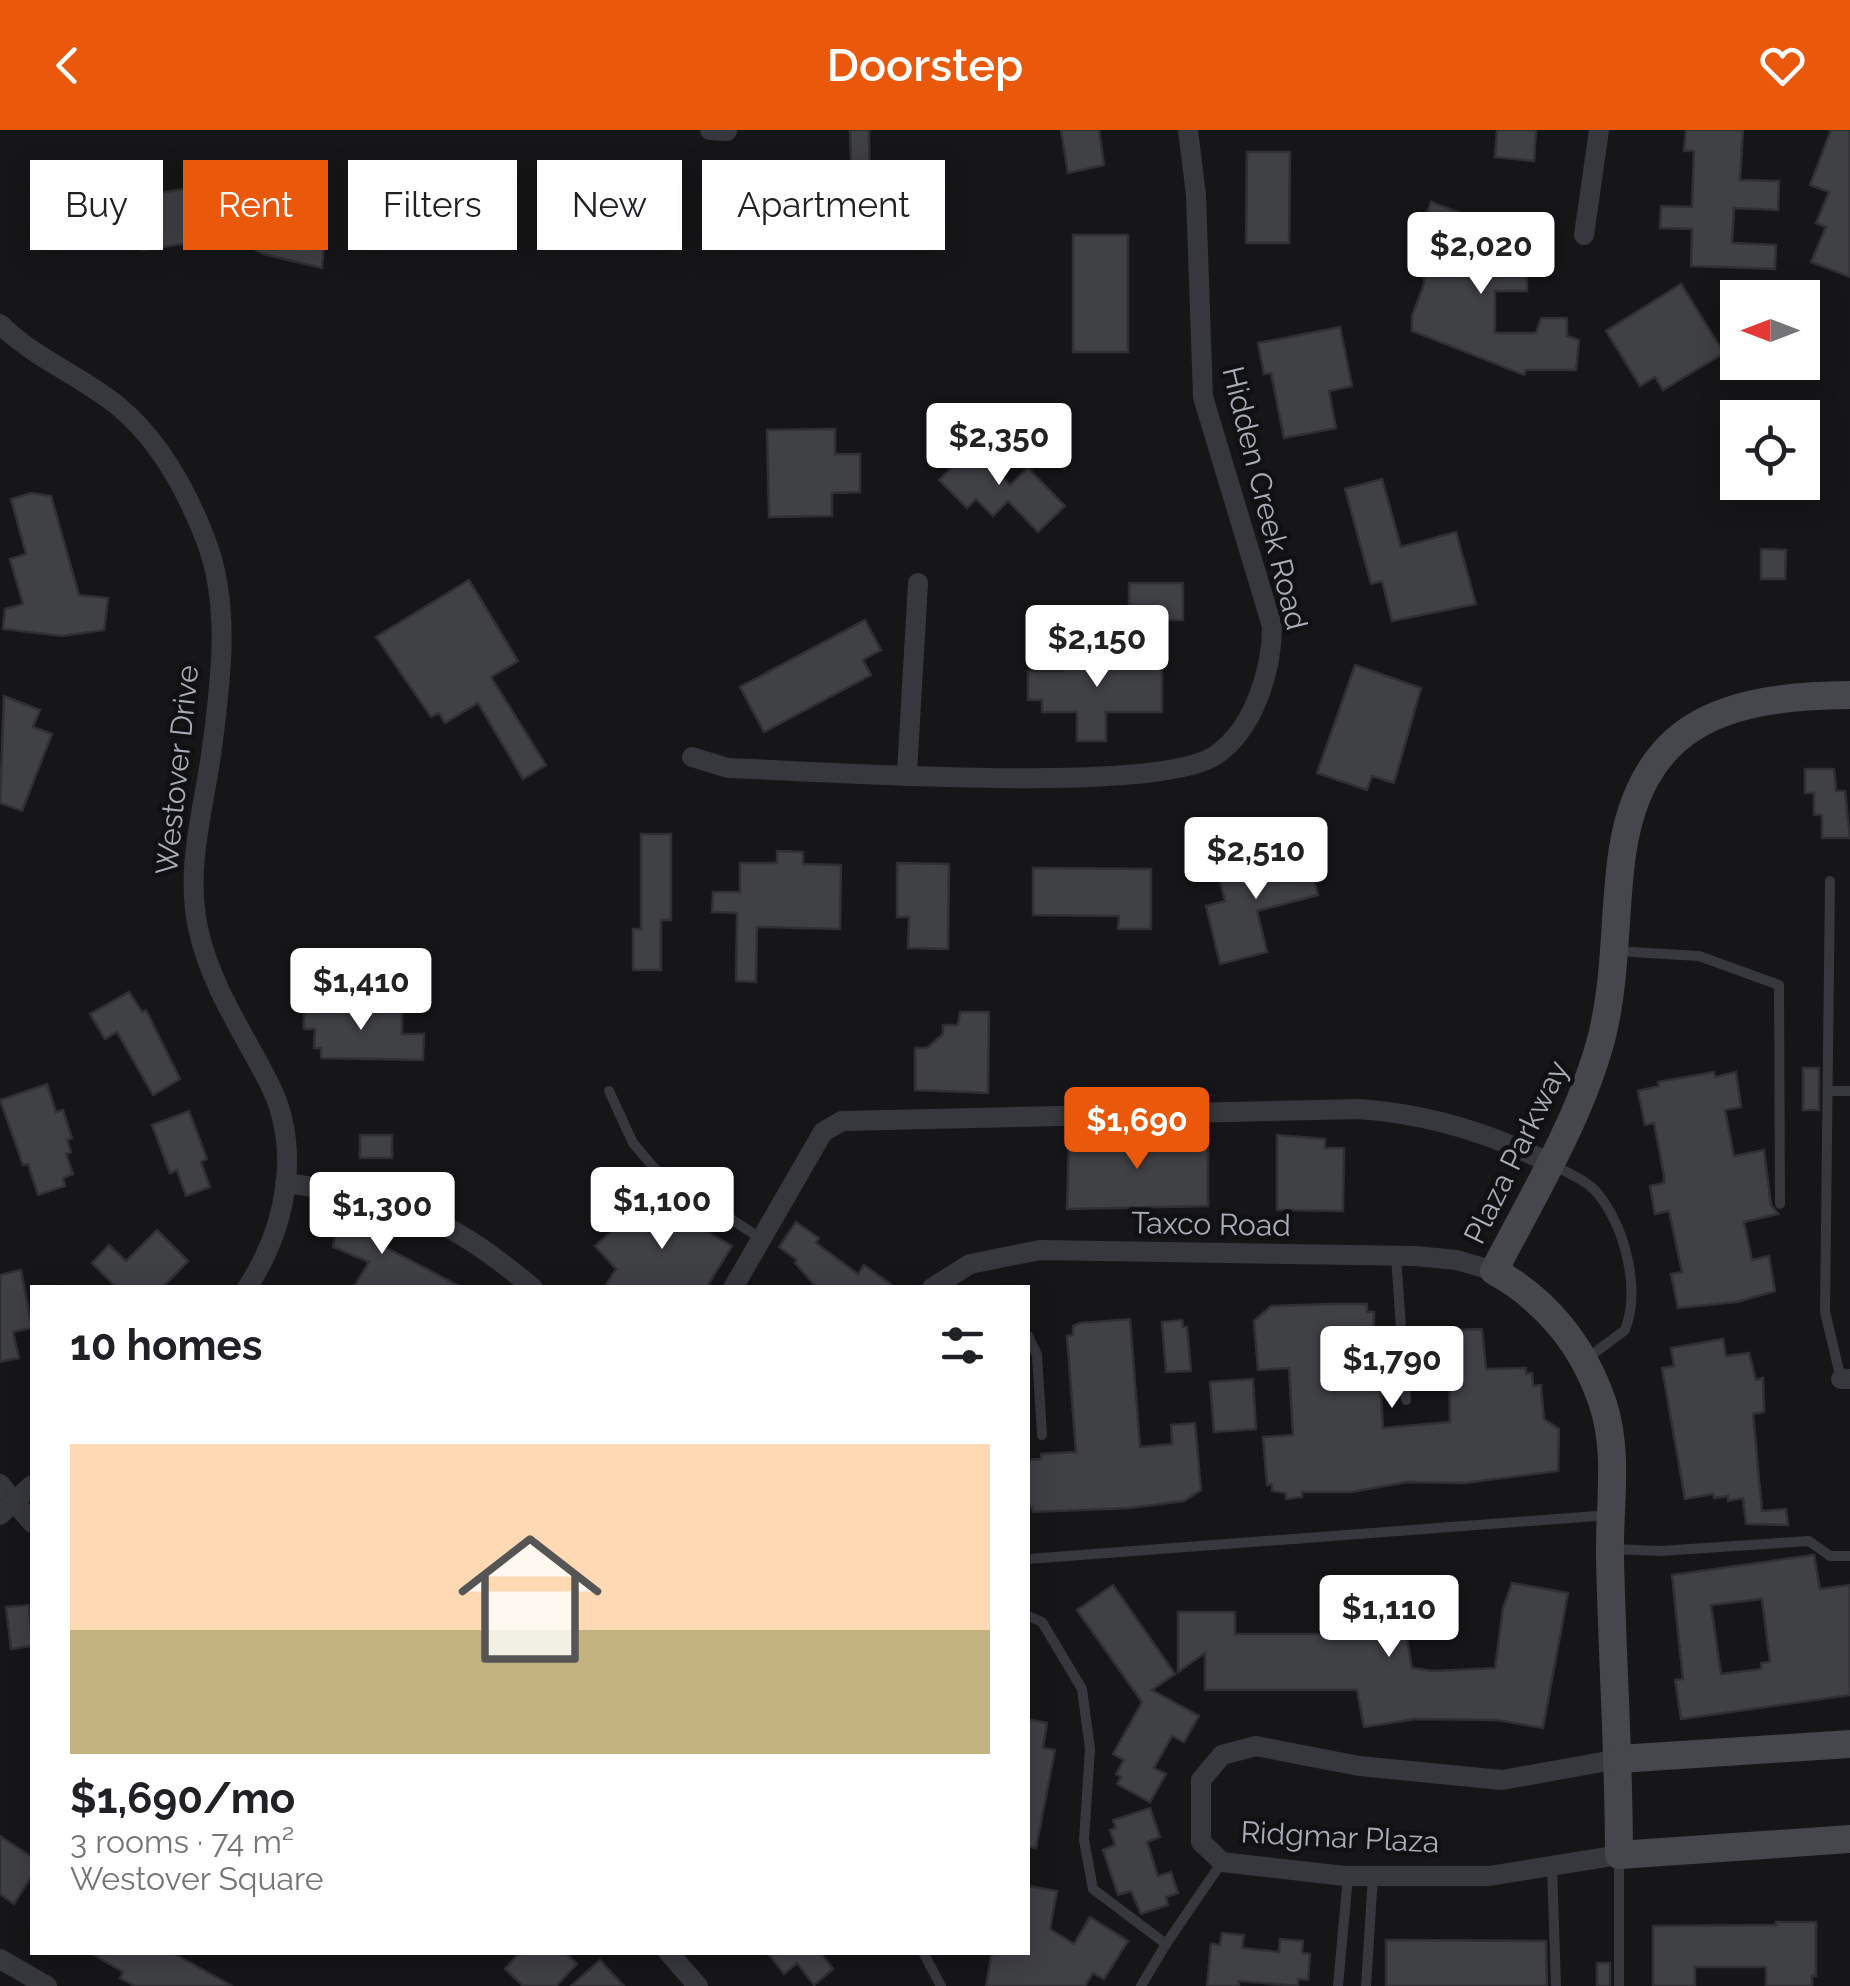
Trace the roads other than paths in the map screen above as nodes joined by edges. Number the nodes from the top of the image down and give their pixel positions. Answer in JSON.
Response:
{"nodes":[{"id":1,"x":710,"y":130,"type":"edge"},
{"id":2,"x":1188,"y":130,"type":"edge"},
{"id":3,"x":1599,"y":130,"type":"edge"},
{"id":4,"x":727,"y":131,"type":"edge"},
{"id":5,"x":1584,"y":235,"type":"dead end"},
{"id":6,"x":0,"y":324,"type":"edge"},
{"id":7,"x":918,"y":583,"type":"dead end"},
{"id":8,"x":1850,"y":695,"type":"edge"},
{"id":9,"x":692,"y":756,"type":"dead end"},
{"id":10,"x":908,"y":773,"type":"junction"},
{"id":11,"x":1830,"y":881,"type":"dead end"},
{"id":12,"x":1614,"y":951,"type":"junction"},
{"id":13,"x":609,"y":1091,"type":"dead end"},
{"id":14,"x":1830,"y":1091,"type":"junction"},
{"id":15,"x":1850,"y":1091,"type":"edge"},
{"id":16,"x":1549,"y":1163,"type":"junction"},
{"id":17,"x":285,"y":1183,"type":"junction"},
{"id":18,"x":1780,"y":1204,"type":"dead end"},
{"id":19,"x":764,"y":1241,"type":"junction"},
{"id":20,"x":1396,"y":1256,"type":"junction"},
{"id":21,"x":1494,"y":1271,"type":"junction"},
{"id":22,"x":248,"y":1285,"type":"edge"},
{"id":23,"x":529,"y":1285,"type":"edge"},
{"id":24,"x":735,"y":1285,"type":"edge"},
{"id":25,"x":937,"y":1285,"type":"edge"},
{"id":26,"x":1030,"y":1340,"type":"edge"},
{"id":27,"x":1584,"y":1361,"type":"junction"},
{"id":28,"x":1846,"y":1379,"type":"edge"},
{"id":29,"x":1406,"y":1400,"type":"dead end"},
{"id":30,"x":1042,"y":1434,"type":"dead end"},
{"id":31,"x":0,"y":1484,"type":"edge"},
{"id":32,"x":30,"y":1487,"type":"edge"},
{"id":33,"x":6,"y":1509,"type":"edge"},
{"id":34,"x":1610,"y":1514,"type":"junction"},
{"id":35,"x":30,"y":1522,"type":"edge"},
{"id":36,"x":1610,"y":1549,"type":"junction"},
{"id":37,"x":1850,"y":1556,"type":"edge"},
{"id":38,"x":1030,"y":1559,"type":"edge"},
{"id":39,"x":1030,"y":1617,"type":"edge"},
{"id":40,"x":1850,"y":1744,"type":"edge"},
{"id":41,"x":1618,"y":1760,"type":"junction"},
{"id":42,"x":1850,"y":1839,"type":"edge"},
{"id":43,"x":1618,"y":1856,"type":"junction"},
{"id":44,"x":1222,"y":1862,"type":"junction"},
{"id":45,"x":1552,"y":1866,"type":"junction"},
{"id":46,"x":1348,"y":1876,"type":"junction"},
{"id":47,"x":1373,"y":1876,"type":"junction"},
{"id":48,"x":1166,"y":1944,"type":"junction"},
{"id":49,"x":671,"y":1955,"type":"edge"},
{"id":50,"x":925,"y":1955,"type":"edge"},
{"id":51,"x":0,"y":1960,"type":"edge"},
{"id":52,"x":46,"y":1986,"type":"edge"},
{"id":53,"x":698,"y":1986,"type":"edge"},
{"id":54,"x":942,"y":1986,"type":"edge"},
{"id":55,"x":1141,"y":1986,"type":"edge"},
{"id":56,"x":1338,"y":1986,"type":"edge"},
{"id":57,"x":1366,"y":1986,"type":"edge"},
{"id":58,"x":1556,"y":1986,"type":"edge"},
{"id":59,"x":1619,"y":1986,"type":"edge"}],
"edges":[{"from":1,"to":4,"type":"street"},
{"from":2,"to":10,"type":"street","name":"Hidden Creek Road"},
{"from":3,"to":5,"type":"street"},
{"from":6,"to":17,"type":"street","name":"Westover Drive"},
{"from":7,"to":10,"type":"street"},
{"from":8,"to":12,"type":"street","name":"Plaza Parkway"},
{"from":9,"to":10,"type":"street","name":"Hidden Creek Road"},
{"from":11,"to":14,"type":"lane"},
{"from":12,"to":16,"type":"street","name":"Plaza Parkway"},
{"from":12,"to":18,"type":"lane"},
{"from":13,"to":19,"type":"lane"},
{"from":14,"to":15,"type":"lane"},
{"from":14,"to":28,"type":"lane"},
{"from":16,"to":19,"type":"street"},
{"from":16,"to":21,"type":"street","name":"Plaza Parkway"},
{"from":16,"to":27,"type":"lane"},
{"from":17,"to":22,"type":"street","name":"Westover Drive"},
{"from":17,"to":23,"type":"street"},
{"from":19,"to":24,"type":"street"},
{"from":20,"to":21,"type":"street","name":"Taxco Road"},
{"from":20,"to":25,"type":"street","name":"Taxco Road"},
{"from":20,"to":29,"type":"lane"},
{"from":21,"to":27,"type":"street","name":"Plaza Parkway"},
{"from":26,"to":30,"type":"lane"},
{"from":27,"to":34,"type":"street","name":"Plaza Parkway"},
{"from":31,"to":33,"type":"street"},
{"from":32,"to":33,"type":"street"},
{"from":33,"to":35,"type":"street"},
{"from":34,"to":36,"type":"street","name":"Plaza Parkway"},
{"from":34,"to":38,"type":"lane"},
{"from":36,"to":37,"type":"lane"},
{"from":36,"to":41,"type":"street","name":"Plaza Parkway"},
{"from":39,"to":48,"type":"lane"},
{"from":40,"to":41,"type":"street","name":"Ridgmar Plaza"},
{"from":41,"to":43,"type":"street","name":"Plaza Parkway"},
{"from":41,"to":44,"type":"street","name":"Ridgmar Plaza"},
{"from":42,"to":43,"type":"street","name":"Ridgmar Plaza"},
{"from":43,"to":45,"type":"street","name":"Ridgmar Plaza"},
{"from":43,"to":59,"type":"lane"},
{"from":44,"to":46,"type":"street","name":"Ridgmar Plaza"},
{"from":44,"to":48,"type":"lane"},
{"from":45,"to":47,"type":"street","name":"Ridgmar Plaza"},
{"from":45,"to":58,"type":"lane"},
{"from":46,"to":47,"type":"street","name":"Ridgmar Plaza"},
{"from":46,"to":56,"type":"lane"},
{"from":47,"to":57,"type":"lane"},
{"from":48,"to":55,"type":"lane"},
{"from":49,"to":53,"type":"street"},
{"from":50,"to":54,"type":"lane"},
{"from":51,"to":52,"type":"street"}]}
